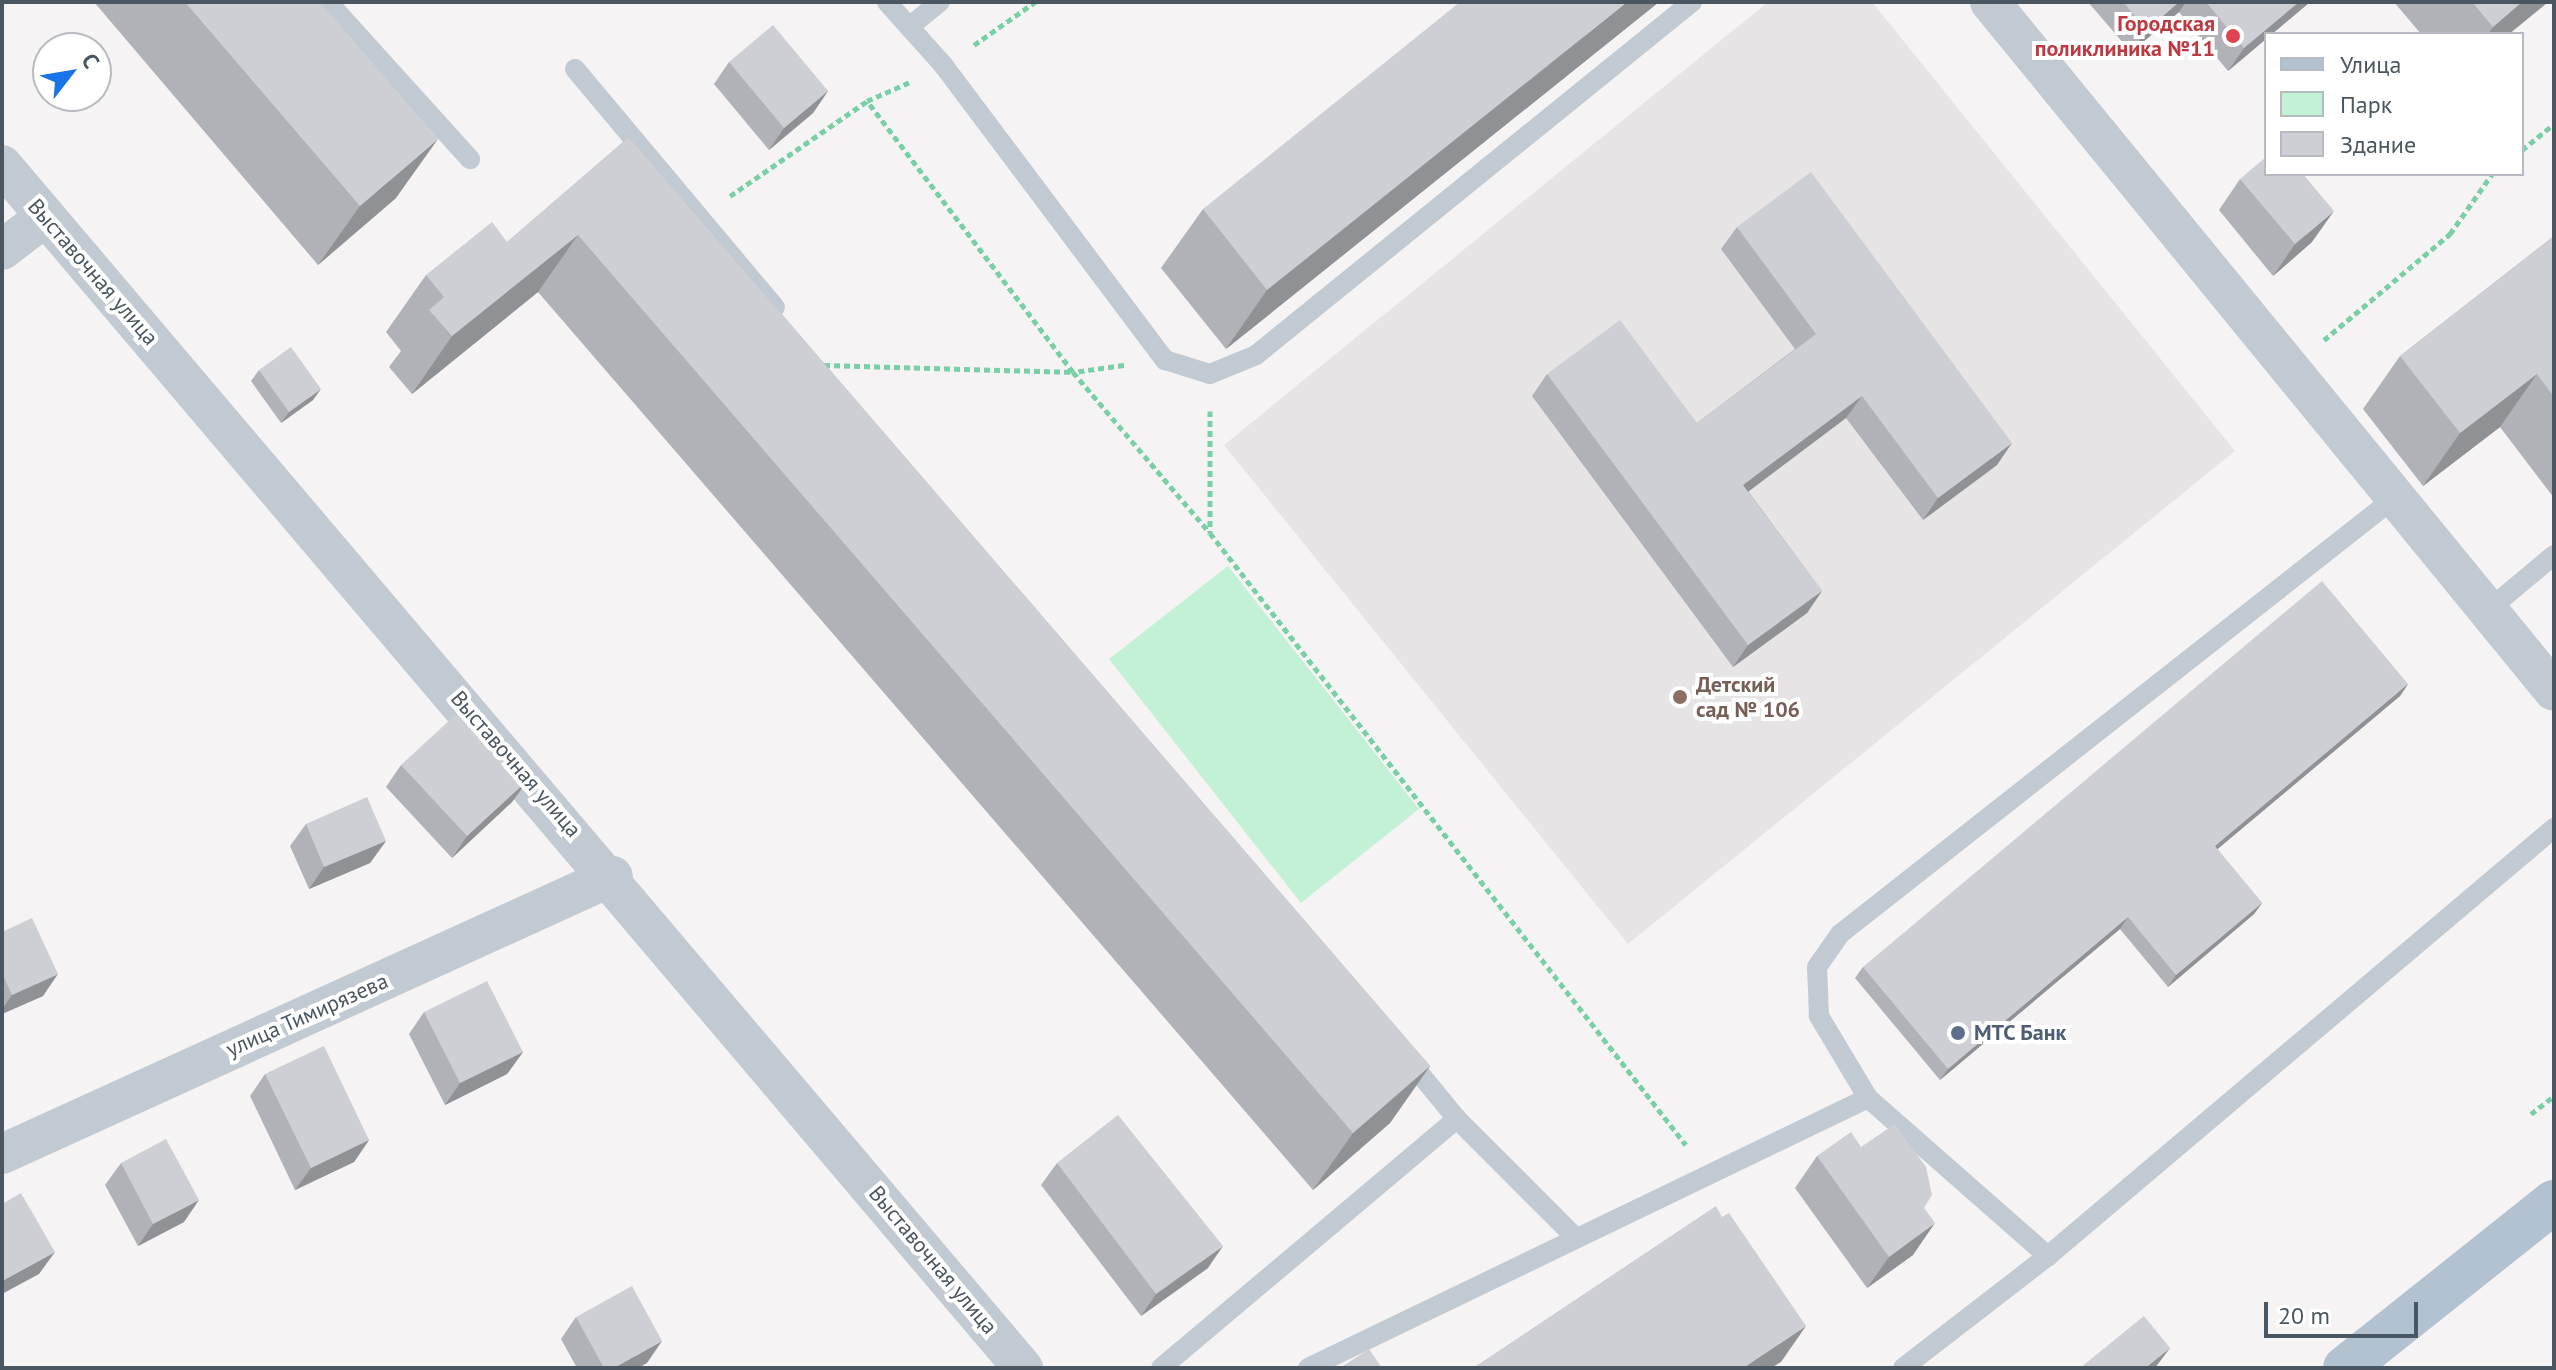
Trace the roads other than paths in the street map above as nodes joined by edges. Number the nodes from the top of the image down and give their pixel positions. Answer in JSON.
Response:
{"nodes":[{"id":1,"x":328,"y":2,"type":"edge"},
{"id":2,"x":887,"y":2,"type":"edge"},
{"id":3,"x":940,"y":2,"type":"edge"},
{"id":4,"x":1692,"y":2,"type":"edge"},
{"id":5,"x":1990,"y":2,"type":"edge"},
{"id":6,"x":909,"y":27,"type":"junction"},
{"id":7,"x":575,"y":69,"type":"dead end"},
{"id":8,"x":470,"y":159,"type":"dead end"},
{"id":9,"x":2,"y":165,"type":"edge"},
{"id":10,"x":45,"y":217,"type":"junction"},
{"id":11,"x":2,"y":250,"type":"edge"},
{"id":12,"x":824,"y":365,"type":"edge"},
{"id":13,"x":2392,"y":500,"type":"junction"},
{"id":14,"x":2554,"y":555,"type":"edge"},
{"id":15,"x":2487,"y":611,"type":"junction"},
{"id":16,"x":2554,"y":691,"type":"edge"},
{"id":17,"x":2554,"y":828,"type":"edge"},
{"id":18,"x":613,"y":876,"type":"junction"},
{"id":19,"x":1386,"y":1034,"type":"edge"},
{"id":20,"x":1868,"y":1098,"type":"junction"},
{"id":21,"x":1457,"y":1119,"type":"junction"},
{"id":22,"x":2,"y":1154,"type":"edge"},
{"id":23,"x":2554,"y":1202,"type":"edge"},
{"id":24,"x":1573,"y":1235,"type":"junction"},
{"id":25,"x":2048,"y":1256,"type":"junction"},
{"id":26,"x":1023,"y":1368,"type":"edge"},
{"id":27,"x":1161,"y":1368,"type":"edge"},
{"id":28,"x":1308,"y":1368,"type":"edge"},
{"id":29,"x":1903,"y":1368,"type":"edge"},
{"id":30,"x":2345,"y":1368,"type":"edge"}],
"edges":[{"from":1,"to":8,"type":"lane"},
{"from":2,"to":6,"type":"lane"},
{"from":3,"to":6,"type":"lane"},
{"from":4,"to":6,"type":"lane"},
{"from":5,"to":13,"type":"street"},
{"from":7,"to":12,"type":"lane"},
{"from":9,"to":10,"type":"street","name":"Выставочная улица"},
{"from":10,"to":11,"type":"street"},
{"from":10,"to":18,"type":"street","name":"Выставочная улица"},
{"from":13,"to":15,"type":"street"},
{"from":13,"to":20,"type":"lane"},
{"from":14,"to":15,"type":"lane"},
{"from":15,"to":16,"type":"street"},
{"from":17,"to":25,"type":"lane"},
{"from":18,"to":22,"type":"street","name":"улица Тимирязева"},
{"from":18,"to":26,"type":"street","name":"Выставочная улица"},
{"from":19,"to":21,"type":"lane"},
{"from":20,"to":24,"type":"lane"},
{"from":20,"to":25,"type":"lane"},
{"from":21,"to":24,"type":"lane"},
{"from":21,"to":27,"type":"lane"},
{"from":23,"to":30,"type":"main road"},
{"from":24,"to":28,"type":"lane"},
{"from":25,"to":29,"type":"lane"}]}
